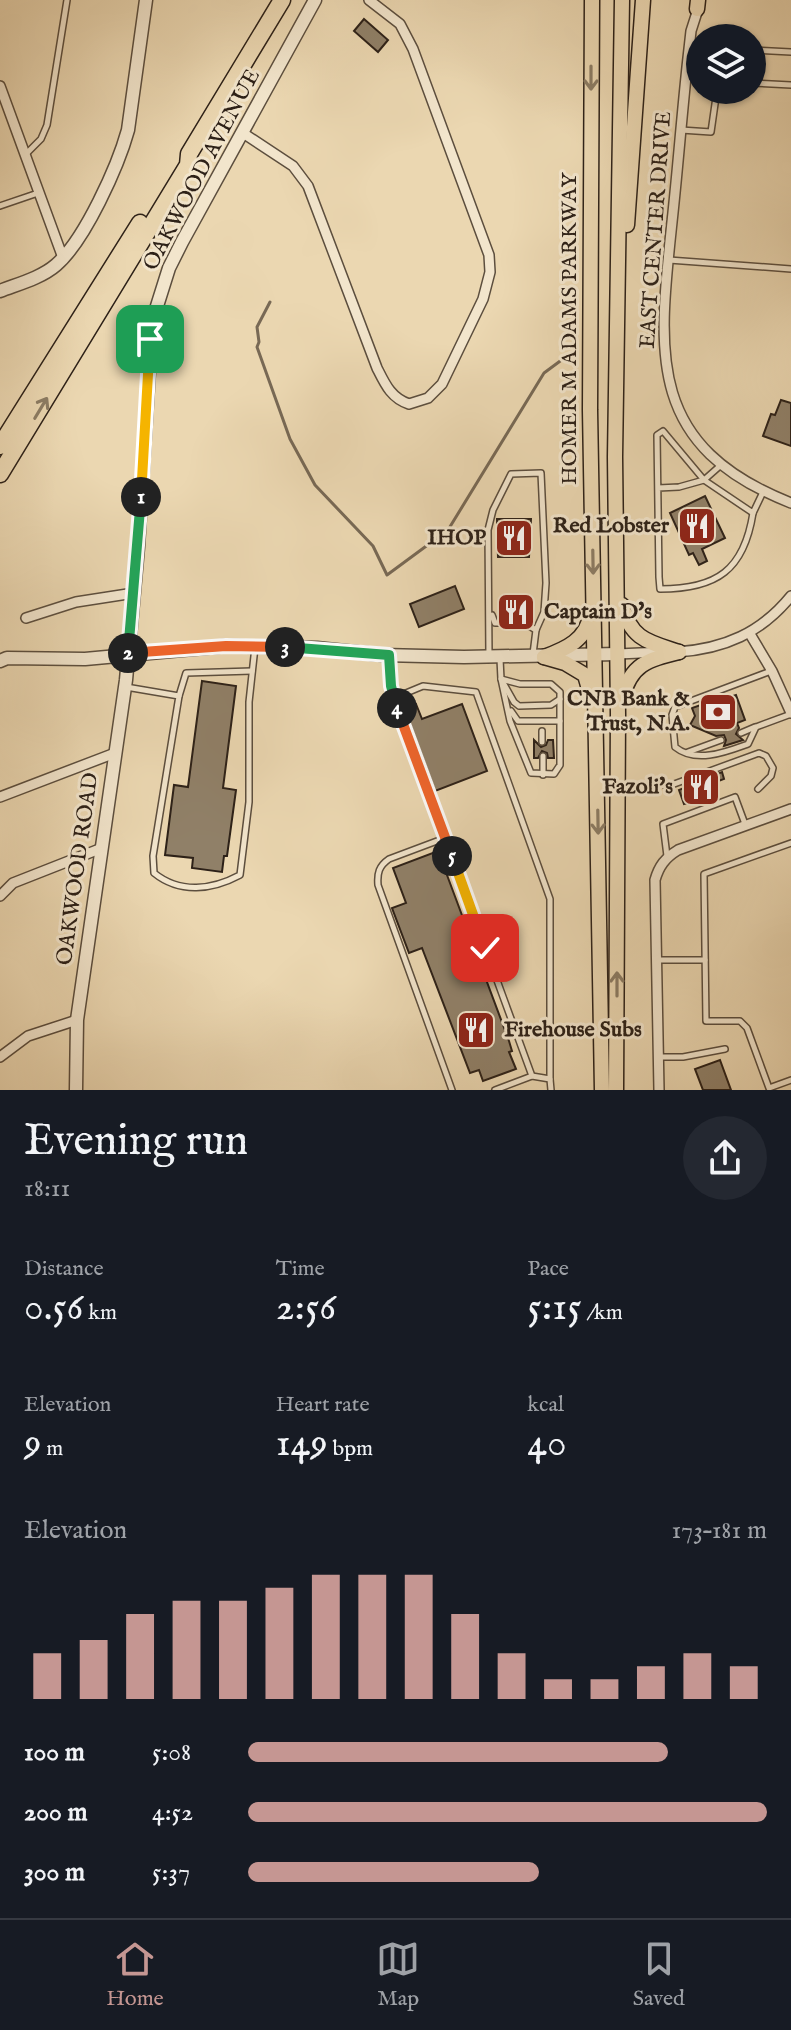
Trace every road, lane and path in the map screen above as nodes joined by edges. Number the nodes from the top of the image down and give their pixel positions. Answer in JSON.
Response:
{"nodes":[{"id":1,"x":67,"y":0,"type":"edge"},
{"id":2,"x":146,"y":0,"type":"edge"},
{"id":3,"x":282,"y":0,"type":"edge"},
{"id":4,"x":315,"y":0,"type":"edge"},
{"id":5,"x":369,"y":0,"type":"edge"},
{"id":6,"x":592,"y":0,"type":"edge"},
{"id":7,"x":622,"y":0,"type":"edge"},
{"id":8,"x":643,"y":0,"type":"edge"},
{"id":9,"x":699,"y":3,"type":"edge"},
{"id":10,"x":694,"y":24,"type":"edge"},
{"id":11,"x":766,"y":51,"type":"edge"},
{"id":12,"x":791,"y":52,"type":"edge"},
{"id":13,"x":686,"y":78,"type":"edge"},
{"id":14,"x":766,"y":84,"type":"edge"},
{"id":15,"x":791,"y":85,"type":"edge"},
{"id":16,"x":0,"y":86,"type":"edge"},
{"id":17,"x":715,"y":104,"type":"edge"},
{"id":18,"x":681,"y":130,"type":"junction"},
{"id":19,"x":243,"y":133,"type":"junction"},
{"id":20,"x":189,"y":154,"type":"junction"},
{"id":21,"x":25,"y":155,"type":"junction"},
{"id":22,"x":39,"y":193,"type":"junction"},
{"id":23,"x":0,"y":206,"type":"edge"},
{"id":24,"x":63,"y":258,"type":"junction"},
{"id":25,"x":669,"y":260,"type":"junction"},
{"id":26,"x":791,"y":269,"type":"edge"},
{"id":27,"x":0,"y":291,"type":"edge"},
{"id":28,"x":0,"y":446,"type":"edge"},
{"id":29,"x":615,"y":457,"type":"junction"},
{"id":30,"x":721,"y":465,"type":"junction"},
{"id":31,"x":0,"y":474,"type":"edge"},
{"id":32,"x":704,"y":480,"type":"junction"},
{"id":33,"x":658,"y":488,"type":"junction"},
{"id":34,"x":763,"y":492,"type":"junction"},
{"id":35,"x":791,"y":503,"type":"edge"},
{"id":36,"x":753,"y":513,"type":"junction"},
{"id":37,"x":617,"y":587,"type":"junction"},
{"id":38,"x":594,"y":589,"type":"junction"},
{"id":39,"x":134,"y":593,"type":"junction"},
{"id":40,"x":489,"y":594,"type":"junction"},
{"id":41,"x":791,"y":596,"type":"edge"},
{"id":42,"x":26,"y":618,"type":"dead end"},
{"id":43,"x":536,"y":630,"type":"junction"},
{"id":44,"x":750,"y":634,"type":"junction"},
{"id":45,"x":255,"y":647,"type":"junction"},
{"id":46,"x":679,"y":652,"type":"junction"},
{"id":47,"x":127,"y":653,"type":"junction"},
{"id":48,"x":618,"y":654,"type":"junction"},
{"id":49,"x":389,"y":655,"type":"junction"},
{"id":50,"x":595,"y":655,"type":"junction"},
{"id":51,"x":2,"y":658,"type":"edge"},
{"id":52,"x":495,"y":658,"type":"junction"},
{"id":53,"x":538,"y":658,"type":"junction"},
{"id":54,"x":252,"y":671,"type":"junction"},
{"id":55,"x":772,"y":671,"type":"junction"},
{"id":56,"x":501,"y":679,"type":"junction"},
{"id":57,"x":125,"y":687,"type":"junction"},
{"id":58,"x":504,"y":691,"type":"junction"},
{"id":59,"x":179,"y":696,"type":"junction"},
{"id":60,"x":394,"y":698,"type":"junction"},
{"id":61,"x":560,"y":699,"type":"junction"},
{"id":62,"x":791,"y":713,"type":"edge"},
{"id":63,"x":618,"y":714,"type":"junction"},
{"id":64,"x":596,"y":719,"type":"junction"},
{"id":65,"x":560,"y":721,"type":"junction"},
{"id":66,"x":756,"y":727,"type":"junction"},
{"id":67,"x":542,"y":731,"type":"dead end"},
{"id":68,"x":741,"y":733,"type":"dead end"},
{"id":69,"x":721,"y":740,"type":"dead end"},
{"id":70,"x":542,"y":742,"type":"dead end"},
{"id":71,"x":115,"y":753,"type":"junction"},
{"id":72,"x":683,"y":754,"type":"junction"},
{"id":73,"x":543,"y":756,"type":"dead end"},
{"id":74,"x":543,"y":775,"type":"junction"},
{"id":75,"x":666,"y":787,"type":"dead end"},
{"id":76,"x":758,"y":789,"type":"dead end"},
{"id":77,"x":0,"y":797,"type":"edge"},
{"id":78,"x":791,"y":809,"type":"edge"},
{"id":79,"x":745,"y":825,"type":"junction"},
{"id":80,"x":445,"y":838,"type":"junction"},
{"id":81,"x":791,"y":843,"type":"edge"},
{"id":82,"x":102,"y":848,"type":"junction"},
{"id":83,"x":667,"y":856,"type":"junction"},
{"id":84,"x":0,"y":896,"type":"edge"},
{"id":85,"x":655,"y":960,"type":"junction"},
{"id":86,"x":705,"y":960,"type":"junction"},
{"id":87,"x":77,"y":1020,"type":"junction"},
{"id":88,"x":725,"y":1049,"type":"dead end"},
{"id":89,"x":0,"y":1057,"type":"edge"},
{"id":90,"x":657,"y":1057,"type":"junction"},
{"id":91,"x":532,"y":1076,"type":"junction"},
{"id":92,"x":550,"y":1079,"type":"junction"},
{"id":93,"x":791,"y":1080,"type":"edge"},
{"id":94,"x":76,"y":1090,"type":"edge"},
{"id":95,"x":452,"y":1090,"type":"edge"},
{"id":96,"x":495,"y":1090,"type":"edge"},
{"id":97,"x":551,"y":1090,"type":"edge"},
{"id":98,"x":602,"y":1090,"type":"edge"},
{"id":99,"x":616,"y":1090,"type":"edge"},
{"id":100,"x":659,"y":1090,"type":"edge"}],
"edges":[{"from":1,"to":21,"type":"lane"},
{"from":2,"to":24,"type":"street"},
{"from":3,"to":20,"type":"highway"},
{"from":4,"to":19,"type":"street","name":"OAKWOOD AVENUE"},
{"from":5,"to":19,"type":"street"},
{"from":6,"to":38,"type":"main road","name":"HOMER M ADAMS PARKWAY","one_way":true},
{"from":7,"to":29,"type":"main road","name":"HOMER M ADAMS PARKWAY"},
{"from":8,"to":29,"type":"main road"},
{"from":9,"to":10,"type":"street","name":"EAST CENTER DRIVE"},
{"from":11,"to":12,"type":"lane"},
{"from":13,"to":18,"type":"street","name":"EAST CENTER DRIVE"},
{"from":14,"to":15,"type":"lane"},
{"from":16,"to":21,"type":"street"},
{"from":17,"to":18,"type":"lane"},
{"from":18,"to":25,"type":"street","name":"EAST CENTER DRIVE"},
{"from":19,"to":39,"type":"street","name":"OAKWOOD AVENUE"},
{"from":20,"to":28,"type":"highway"},
{"from":31,"to":20,"type":"highway","one_way":true},
{"from":21,"to":22,"type":"street"},
{"from":22,"to":23,"type":"lane"},
{"from":22,"to":24,"type":"street"},
{"from":24,"to":27,"type":"street"},
{"from":25,"to":26,"type":"lane"},
{"from":25,"to":30,"type":"street","name":"EAST CENTER DRIVE"},
{"from":29,"to":37,"type":"main road","name":"HOMER M ADAMS PARKWAY"},
{"from":30,"to":32,"type":"lane"},
{"from":30,"to":34,"type":"street","name":"EAST CENTER DRIVE"},
{"from":32,"to":33,"type":"lane"},
{"from":32,"to":33,"type":"lane"},
{"from":32,"to":36,"type":"lane"},
{"from":33,"to":36,"type":"lane"},
{"from":34,"to":35,"type":"street","name":"EAST CENTER DRIVE"},
{"from":34,"to":36,"type":"lane"},
{"from":37,"to":46,"type":"main road"},
{"from":37,"to":48,"type":"main road","name":"HOMER M ADAMS PARKWAY"},
{"from":38,"to":50,"type":"main road","name":"HOMER M ADAMS PARKWAY"},
{"from":38,"to":53,"type":"main road"},
{"from":39,"to":42,"type":"street"},
{"from":39,"to":47,"type":"street","name":"OAKWOOD AVENUE"},
{"from":40,"to":43,"type":"lane"},
{"from":40,"to":43,"type":"lane"},
{"from":40,"to":52,"type":"lane"},
{"from":41,"to":44,"type":"street"},
{"from":43,"to":53,"type":"lane"},
{"from":44,"to":46,"type":"street"},
{"from":44,"to":55,"type":"street"},
{"from":45,"to":47,"type":"street"},
{"from":45,"to":49,"type":"street"},
{"from":45,"to":54,"type":"lane"},
{"from":46,"to":48,"type":"street"},
{"from":46,"to":63,"type":"main road"},
{"from":47,"to":51,"type":"street"},
{"from":47,"to":57,"type":"street","name":"OAKWOOD ROAD"},
{"from":48,"to":50,"type":"street"},
{"from":48,"to":63,"type":"main road","name":"HOMER M ADAMS PARKWAY"},
{"from":49,"to":52,"type":"street"},
{"from":49,"to":60,"type":"lane"},
{"from":50,"to":53,"type":"street"},
{"from":50,"to":64,"type":"main road","name":"HOMER M ADAMS PARKWAY"},
{"from":52,"to":53,"type":"street"},
{"from":52,"to":56,"type":"lane"},
{"from":53,"to":64,"type":"main road"},
{"from":54,"to":59,"type":"lane"},
{"from":54,"to":59,"type":"lane"},
{"from":55,"to":62,"type":"street"},
{"from":55,"to":72,"type":"lane"},
{"from":56,"to":58,"type":"lane"},
{"from":56,"to":61,"type":"lane"},
{"from":56,"to":61,"type":"lane"},
{"from":57,"to":59,"type":"lane"},
{"from":57,"to":71,"type":"street","name":"OAKWOOD ROAD"},
{"from":58,"to":65,"type":"lane"},
{"from":58,"to":74,"type":"lane"},
{"from":60,"to":80,"type":"lane"},
{"from":60,"to":92,"type":"lane"},
{"from":61,"to":65,"type":"lane"},
{"from":62,"to":66,"type":"lane"},
{"from":99,"to":63,"type":"main road","name":"HOMER M ADAMS PARKWAY","one_way":true},
{"from":64,"to":98,"type":"main road","name":"HOMER M ADAMS PARKWAY","one_way":true},
{"from":65,"to":74,"type":"lane"},
{"from":66,"to":68,"type":"lane"},
{"from":66,"to":72,"type":"lane"},
{"from":67,"to":70,"type":"lane"},
{"from":69,"to":72,"type":"lane"},
{"from":71,"to":77,"type":"street"},
{"from":71,"to":82,"type":"street","name":"OAKWOOD ROAD"},
{"from":73,"to":74,"type":"lane"},
{"from":75,"to":76,"type":"lane"},
{"from":78,"to":79,"type":"street"},
{"from":79,"to":83,"type":"street"},
{"from":79,"to":83,"type":"lane"},
{"from":80,"to":91,"type":"lane"},
{"from":80,"to":95,"type":"lane"},
{"from":81,"to":86,"type":"lane"},
{"from":82,"to":84,"type":"street"},
{"from":82,"to":87,"type":"street","name":"OAKWOOD ROAD"},
{"from":83,"to":85,"type":"street"},
{"from":85,"to":86,"type":"lane"},
{"from":85,"to":90,"type":"street"},
{"from":86,"to":93,"type":"lane"},
{"from":87,"to":89,"type":"street"},
{"from":87,"to":94,"type":"street","name":"OAKWOOD ROAD"},
{"from":88,"to":90,"type":"lane"},
{"from":90,"to":100,"type":"street"},
{"from":91,"to":92,"type":"lane"},
{"from":91,"to":96,"type":"lane"},
{"from":92,"to":97,"type":"lane"}]}
